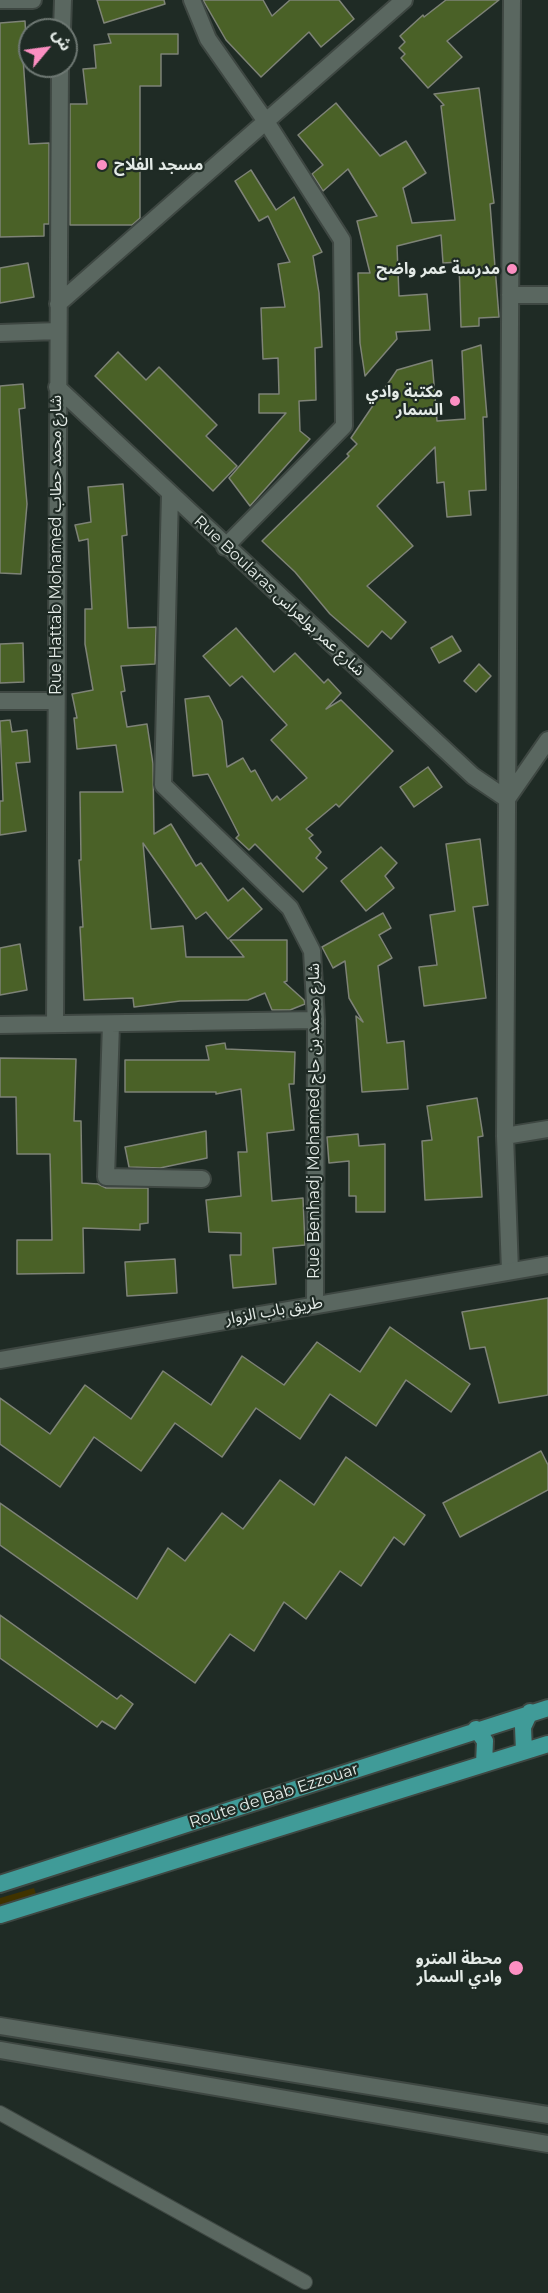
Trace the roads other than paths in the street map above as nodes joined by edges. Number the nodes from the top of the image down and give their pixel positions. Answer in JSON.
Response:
{"nodes":[{"id":1,"x":0,"y":0,"type":"edge"},
{"id":2,"x":33,"y":0,"type":"edge"},
{"id":3,"x":63,"y":0,"type":"edge"},
{"id":4,"x":192,"y":0,"type":"edge"},
{"id":5,"x":404,"y":0,"type":"edge"},
{"id":6,"x":512,"y":0,"type":"edge"},
{"id":7,"x":62,"y":18,"type":"edge"},
{"id":8,"x":60,"y":78,"type":"edge"},
{"id":9,"x":267,"y":123,"type":"junction"},
{"id":10,"x":510,"y":295,"type":"junction"},
{"id":11,"x":548,"y":295,"type":"edge"},
{"id":12,"x":58,"y":304,"type":"junction"},
{"id":13,"x":58,"y":331,"type":"junction"},
{"id":14,"x":0,"y":333,"type":"edge"},
{"id":15,"x":57,"y":387,"type":"junction"},
{"id":16,"x":170,"y":494,"type":"junction"},
{"id":17,"x":225,"y":547,"type":"junction"},
{"id":18,"x":0,"y":701,"type":"edge"},
{"id":19,"x":56,"y":701,"type":"junction"},
{"id":20,"x":548,"y":740,"type":"edge"},
{"id":21,"x":507,"y":799,"type":"junction"},
{"id":22,"x":316,"y":1020,"type":"junction"},
{"id":23,"x":0,"y":1024,"type":"edge"},
{"id":24,"x":55,"y":1024,"type":"junction"},
{"id":25,"x":111,"y":1024,"type":"junction"},
{"id":26,"x":548,"y":1129,"type":"edge"},
{"id":27,"x":505,"y":1136,"type":"junction"},
{"id":28,"x":202,"y":1179,"type":"dead end"},
{"id":29,"x":548,"y":1265,"type":"edge"},
{"id":30,"x":510,"y":1271,"type":"junction"},
{"id":31,"x":315,"y":1303,"type":"junction"},
{"id":32,"x":0,"y":1360,"type":"edge"},
{"id":33,"x":548,"y":1708,"type":"edge"},
{"id":34,"x":530,"y":1712,"type":"junction"},
{"id":35,"x":476,"y":1729,"type":"junction"},
{"id":36,"x":548,"y":1744,"type":"edge"},
{"id":37,"x":524,"y":1751,"type":"junction"},
{"id":38,"x":483,"y":1764,"type":"junction"},
{"id":39,"x":0,"y":1884,"type":"edge"},
{"id":40,"x":0,"y":1915,"type":"edge"},
{"id":41,"x":0,"y":2026,"type":"edge"},
{"id":42,"x":0,"y":2050,"type":"edge"},
{"id":43,"x":548,"y":2115,"type":"edge"},
{"id":44,"x":1,"y":2116,"type":"edge"},
{"id":45,"x":548,"y":2144,"type":"edge"},
{"id":46,"x":305,"y":2282,"type":"dead end"}],
"edges":[{"from":1,"to":2,"type":"street"},
{"from":3,"to":7,"type":"street"},
{"from":4,"to":9,"type":"street"},
{"from":5,"to":9,"type":"street"},
{"from":6,"to":10,"type":"street"},
{"from":8,"to":12,"type":"street","name":"Rue Hattab Mohamed شارع محمد حطاب"},
{"from":9,"to":12,"type":"street"},
{"from":9,"to":17,"type":"street"},
{"from":10,"to":11,"type":"street"},
{"from":10,"to":21,"type":"street"},
{"from":12,"to":13,"type":"street","name":"Rue Hattab Mohamed شارع محمد حطاب"},
{"from":13,"to":14,"type":"street"},
{"from":13,"to":15,"type":"street","name":"Rue Hattab Mohamed شارع محمد حطاب"},
{"from":15,"to":16,"type":"street","name":"Rue Boularas شارع عمر بولعراس"},
{"from":15,"to":19,"type":"street","name":"Rue Hattab Mohamed شارع محمد حطاب"},
{"from":16,"to":17,"type":"street","name":"Rue Boularas شارع عمر بولعراس"},
{"from":16,"to":22,"type":"street","name":"Rue Benhadj Mohamed شارع محمد بن حاج"},
{"from":17,"to":21,"type":"street","name":"Rue Boularas شارع عمر بولعراس"},
{"from":18,"to":19,"type":"street"},
{"from":19,"to":24,"type":"street","name":"Rue Hattab Mohamed شارع محمد حطاب"},
{"from":20,"to":21,"type":"street"},
{"from":21,"to":27,"type":"street"},
{"from":22,"to":25,"type":"street"},
{"from":22,"to":31,"type":"street","name":"Rue Benhadj Mohamed شارع محمد بن حاج"},
{"from":23,"to":24,"type":"street"},
{"from":24,"to":25,"type":"street"},
{"from":25,"to":28,"type":"street"},
{"from":26,"to":27,"type":"street"},
{"from":27,"to":30,"type":"street"},
{"from":29,"to":30,"type":"street","name":"طريق باب الزوار"},
{"from":30,"to":31,"type":"street","name":"طريق باب الزوار"},
{"from":31,"to":32,"type":"street","name":"طريق باب الزوار"},
{"from":33,"to":34,"type":"main road","name":"Route de Bab Ezzouar"},
{"from":34,"to":35,"type":"main road","name":"Route de Bab Ezzouar"},
{"from":34,"to":37,"type":"main road"},
{"from":35,"to":38,"type":"main road"},
{"from":35,"to":39,"type":"main road","name":"Route de Bab Ezzouar"},
{"from":36,"to":37,"type":"main road","name":"Route de Bab Ezzouar"},
{"from":37,"to":38,"type":"main road","name":"Route de Bab Ezzouar"},
{"from":38,"to":40,"type":"main road","name":"Route de Bab Ezzouar"},
{"from":41,"to":43,"type":"street"},
{"from":42,"to":45,"type":"street"},
{"from":44,"to":46,"type":"lane"}]}
